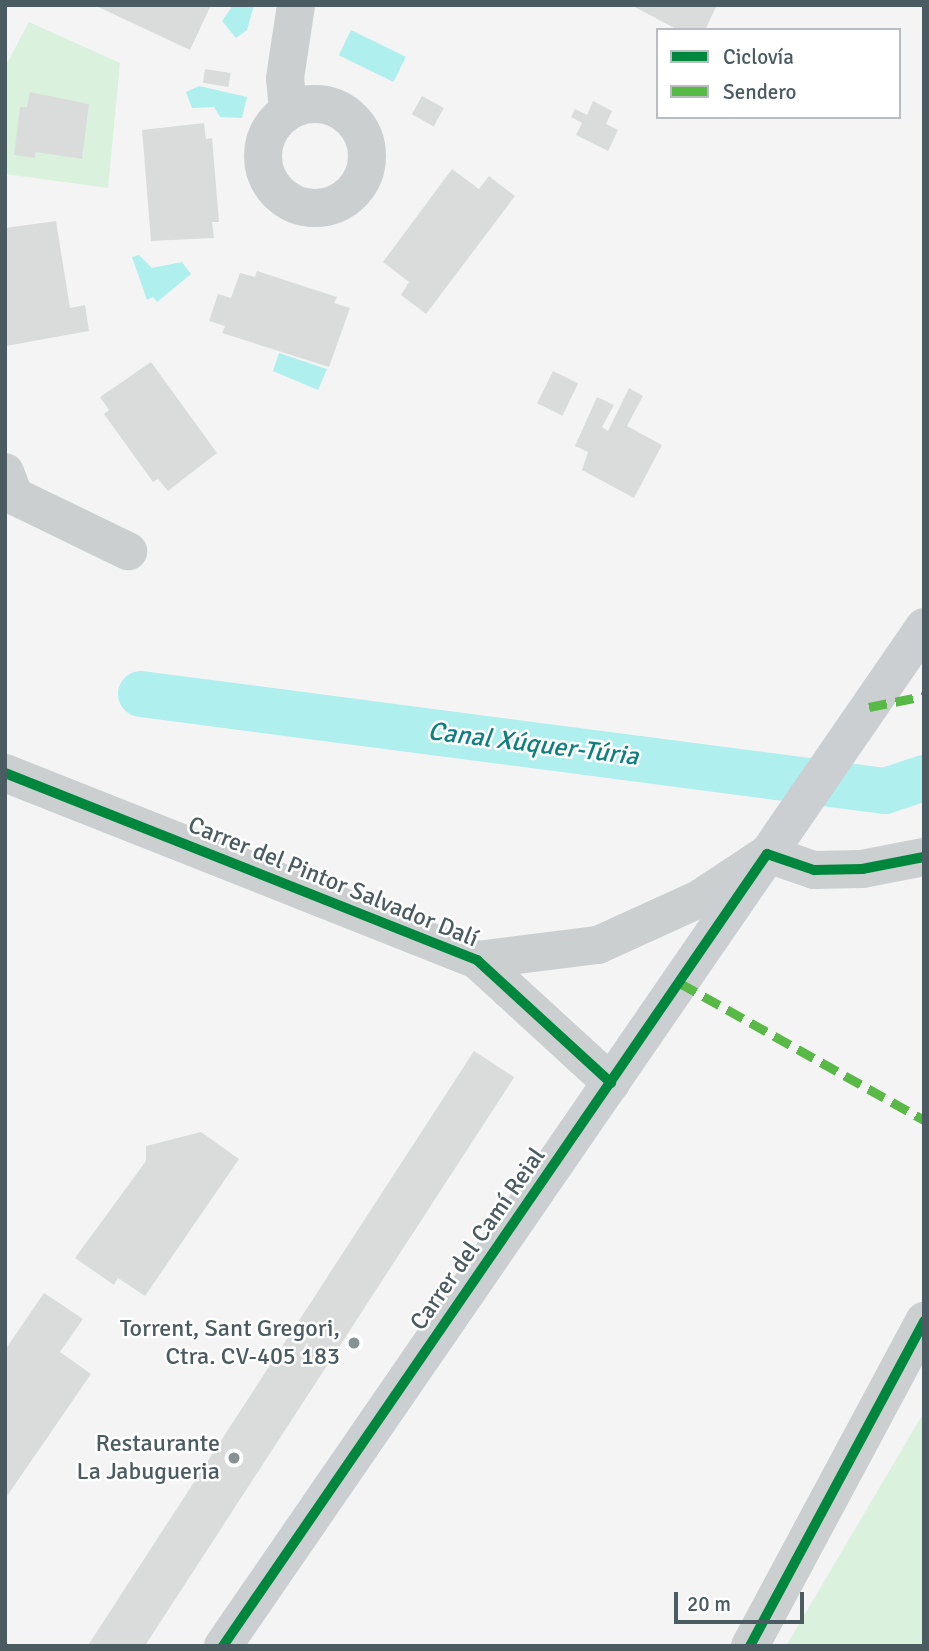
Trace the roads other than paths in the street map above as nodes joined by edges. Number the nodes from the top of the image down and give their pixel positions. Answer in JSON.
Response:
{"nodes":[{"id":1,"x":296,"y":5,"type":"edge"},
{"id":2,"x":288,"y":111,"type":"dead end"},
{"id":3,"x":5,"y":472,"type":"edge"},
{"id":4,"x":128,"y":551,"type":"dead end"},
{"id":5,"x":924,"y":627,"type":"edge"},
{"id":6,"x":5,"y":773,"type":"edge"},
{"id":7,"x":774,"y":845,"type":"junction"},
{"id":8,"x":924,"y":857,"type":"edge"},
{"id":9,"x":477,"y":960,"type":"junction"},
{"id":10,"x":611,"y":1083,"type":"junction"},
{"id":11,"x":924,"y":1321,"type":"edge"},
{"id":12,"x":223,"y":1646,"type":"edge"},
{"id":13,"x":750,"y":1646,"type":"edge"}],
"edges":[{"from":1,"to":2,"type":"street"},
{"from":3,"to":4,"type":"street"},
{"from":5,"to":7,"type":"main road","name":"Carrer del Camí Reial"},
{"from":6,"to":9,"type":"street","name":"Carrer del Pintor Salvador Dalí"},
{"from":7,"to":8,"type":"street"},
{"from":7,"to":9,"type":"street","name":"Carrer del Pintor Salvador Dalí"},
{"from":7,"to":10,"type":"main road","name":"Carrer del Camí Reial"},
{"from":9,"to":10,"type":"street","name":"Carrer del Pintor Salvador Dalí"},
{"from":10,"to":12,"type":"main road","name":"Carrer del Camí Reial"},
{"from":11,"to":13,"type":"street"}]}
